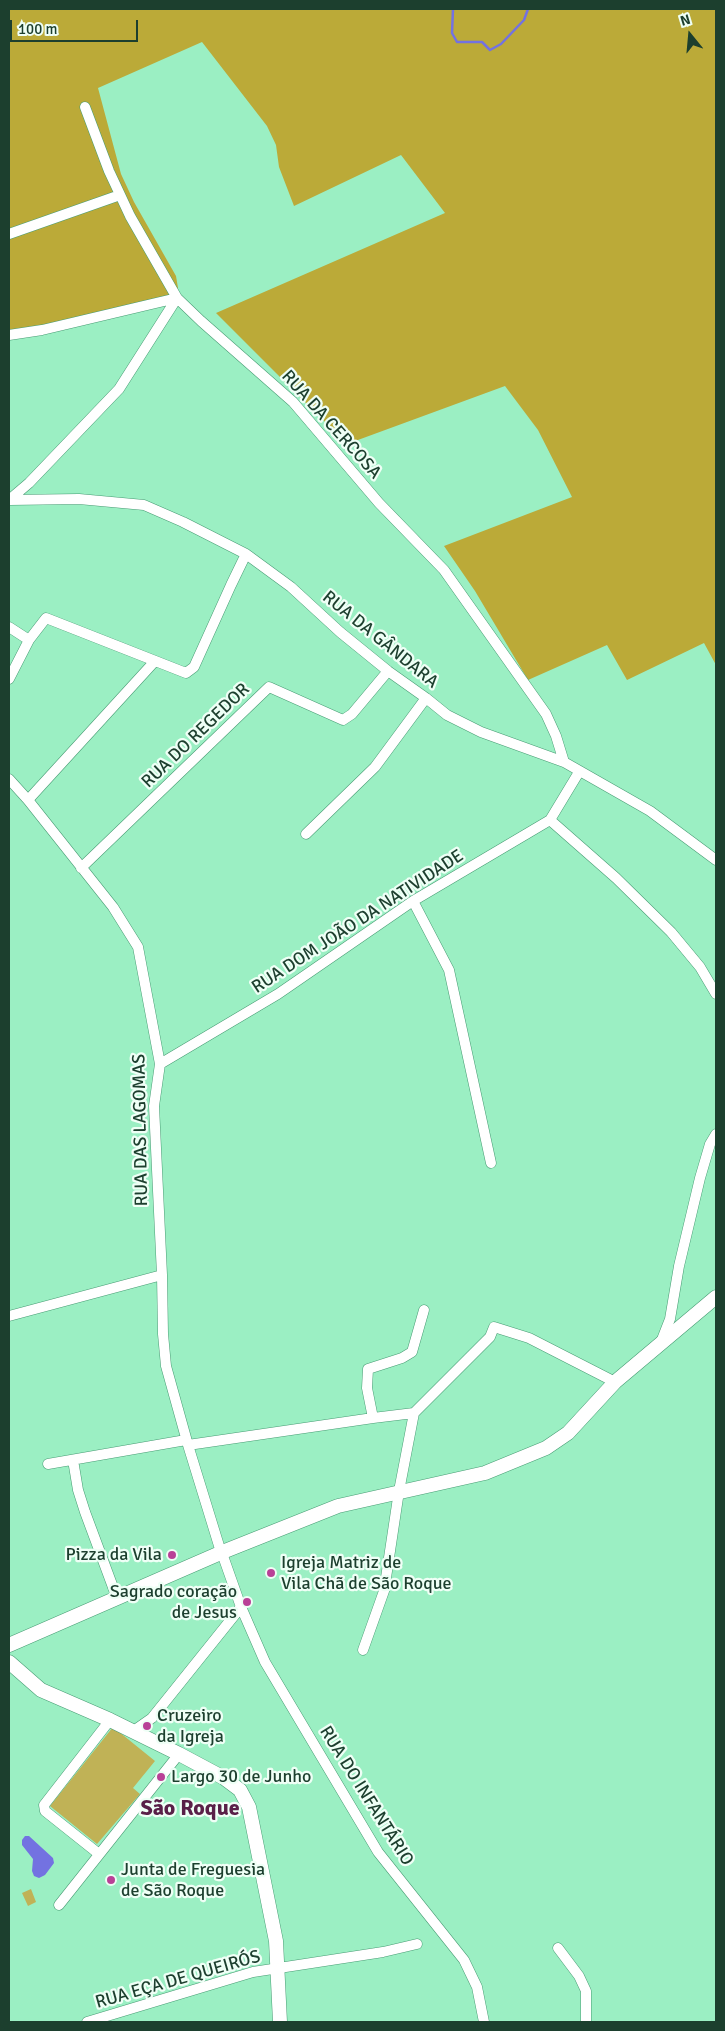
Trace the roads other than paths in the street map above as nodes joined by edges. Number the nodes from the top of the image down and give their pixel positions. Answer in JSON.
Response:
{"nodes":[{"id":1,"x":85,"y":107,"type":"dead end"},
{"id":2,"x":120,"y":195,"type":"junction"},
{"id":3,"x":9,"y":234,"type":"edge"},
{"id":4,"x":178,"y":298,"type":"junction"},
{"id":5,"x":9,"y":335,"type":"edge"},
{"id":6,"x":9,"y":500,"type":"edge"},
{"id":7,"x":246,"y":554,"type":"junction"},
{"id":8,"x":9,"y":627,"type":"edge"},
{"id":9,"x":29,"y":640,"type":"junction"},
{"id":10,"x":156,"y":661,"type":"junction"},
{"id":11,"x":388,"y":671,"type":"junction"},
{"id":12,"x":9,"y":679,"type":"edge"},
{"id":13,"x":426,"y":698,"type":"junction"},
{"id":14,"x":564,"y":762,"type":"junction"},
{"id":15,"x":579,"y":772,"type":"junction"},
{"id":16,"x":9,"y":779,"type":"edge"},
{"id":17,"x":28,"y":800,"type":"junction"},
{"id":18,"x":550,"y":820,"type":"junction"},
{"id":19,"x":306,"y":834,"type":"dead end"},
{"id":20,"x":716,"y":860,"type":"edge"},
{"id":21,"x":81,"y":868,"type":"junction"},
{"id":22,"x":413,"y":901,"type":"junction"},
{"id":23,"x":716,"y":994,"type":"edge"},
{"id":24,"x":160,"y":1064,"type":"junction"},
{"id":25,"x":716,"y":1134,"type":"edge"},
{"id":26,"x":491,"y":1163,"type":"dead end"},
{"id":27,"x":162,"y":1275,"type":"junction"},
{"id":28,"x":716,"y":1297,"type":"edge"},
{"id":29,"x":424,"y":1310,"type":"dead end"},
{"id":30,"x":9,"y":1316,"type":"edge"},
{"id":31,"x":661,"y":1342,"type":"junction"},
{"id":32,"x":615,"y":1382,"type":"junction"},
{"id":33,"x":414,"y":1413,"type":"junction"},
{"id":34,"x":374,"y":1418,"type":"junction"},
{"id":35,"x":187,"y":1442,"type":"junction"},
{"id":36,"x":73,"y":1460,"type":"junction"},
{"id":37,"x":48,"y":1464,"type":"dead end"},
{"id":38,"x":399,"y":1491,"type":"junction"},
{"id":39,"x":221,"y":1552,"type":"junction"},
{"id":40,"x":117,"y":1598,"type":"junction"},
{"id":41,"x":241,"y":1607,"type":"junction"},
{"id":42,"x":12,"y":1644,"type":"edge"},
{"id":43,"x":363,"y":1650,"type":"dead end"},
{"id":44,"x":9,"y":1662,"type":"edge"},
{"id":45,"x":152,"y":1718,"type":"junction"},
{"id":46,"x":110,"y":1720,"type":"junction"},
{"id":47,"x":139,"y":1735,"type":"junction"},
{"id":48,"x":179,"y":1754,"type":"junction"},
{"id":49,"x":99,"y":1854,"type":"junction"},
{"id":50,"x":58,"y":1905,"type":"dead end"},
{"id":51,"x":417,"y":1944,"type":"dead end"},
{"id":52,"x":558,"y":1948,"type":"dead end"},
{"id":53,"x":277,"y":1969,"type":"junction"},
{"id":54,"x":87,"y":2022,"type":"edge"},
{"id":55,"x":280,"y":2022,"type":"edge"},
{"id":56,"x":484,"y":2022,"type":"edge"},
{"id":57,"x":586,"y":2022,"type":"edge"}],
"edges":[{"from":1,"to":2,"type":"street","name":"RUA DA CERCOSA"},
{"from":2,"to":3,"type":"street"},
{"from":2,"to":4,"type":"street","name":"RUA DA CERCOSA"},
{"from":4,"to":5,"type":"street"},
{"from":4,"to":6,"type":"street"},
{"from":4,"to":14,"type":"street","name":"RUA DA CERCOSA"},
{"from":6,"to":7,"type":"street","name":"RUA DA GÂNDARA"},
{"from":7,"to":10,"type":"street"},
{"from":7,"to":11,"type":"street","name":"RUA DA GÂNDARA"},
{"from":8,"to":9,"type":"street"},
{"from":9,"to":10,"type":"street"},
{"from":9,"to":12,"type":"street"},
{"from":10,"to":17,"type":"street"},
{"from":11,"to":13,"type":"street","name":"RUA DA GÂNDARA"},
{"from":11,"to":21,"type":"street","name":"RUA DO REGEDOR"},
{"from":13,"to":14,"type":"street","name":"RUA DA GÂNDARA"},
{"from":13,"to":19,"type":"street"},
{"from":14,"to":15,"type":"street","name":"RUA DA GÂNDARA"},
{"from":15,"to":18,"type":"street","name":"RUA DOM JOÃO DA NATIVIDADE"},
{"from":15,"to":20,"type":"street","name":"RUA DA GÂNDARA"},
{"from":16,"to":17,"type":"street","name":"RUA DAS LAGOMAS"},
{"from":17,"to":21,"type":"street","name":"RUA DAS LAGOMAS"},
{"from":18,"to":22,"type":"street","name":"RUA DOM JOÃO DA NATIVIDADE"},
{"from":18,"to":23,"type":"street"},
{"from":21,"to":24,"type":"street","name":"RUA DAS LAGOMAS"},
{"from":22,"to":24,"type":"street","name":"RUA DOM JOÃO DA NATIVIDADE"},
{"from":22,"to":26,"type":"street"},
{"from":24,"to":27,"type":"street","name":"RUA DAS LAGOMAS"},
{"from":25,"to":31,"type":"street"},
{"from":27,"to":30,"type":"street"},
{"from":27,"to":35,"type":"street","name":"RUA DAS LAGOMAS"},
{"from":28,"to":31,"type":"street"},
{"from":29,"to":34,"type":"street"},
{"from":31,"to":32,"type":"street"},
{"from":32,"to":33,"type":"street"},
{"from":32,"to":38,"type":"street"},
{"from":33,"to":34,"type":"street"},
{"from":33,"to":38,"type":"street"},
{"from":34,"to":35,"type":"street"},
{"from":35,"to":36,"type":"street"},
{"from":35,"to":39,"type":"street","name":"RUA DAS LAGOMAS"},
{"from":36,"to":37,"type":"street"},
{"from":36,"to":40,"type":"street"},
{"from":38,"to":39,"type":"street"},
{"from":38,"to":43,"type":"street"},
{"from":39,"to":40,"type":"street"},
{"from":39,"to":41,"type":"street","name":"RUA DO INFANTÁRIO"},
{"from":40,"to":42,"type":"street"},
{"from":41,"to":45,"type":"street"},
{"from":41,"to":56,"type":"street","name":"RUA DO INFANTÁRIO"},
{"from":42,"to":44,"type":"street"},
{"from":44,"to":46,"type":"street"},
{"from":45,"to":47,"type":"street"},
{"from":45,"to":47,"type":"street"},
{"from":46,"to":47,"type":"street"},
{"from":46,"to":49,"type":"street"},
{"from":47,"to":48,"type":"street"},
{"from":48,"to":49,"type":"street"},
{"from":48,"to":53,"type":"street"},
{"from":49,"to":50,"type":"street"},
{"from":51,"to":53,"type":"street","name":"RUA EÇA DE QUEIRÓS"},
{"from":52,"to":57,"type":"street"},
{"from":53,"to":54,"type":"street","name":"RUA EÇA DE QUEIRÓS"},
{"from":53,"to":55,"type":"street"}]}
